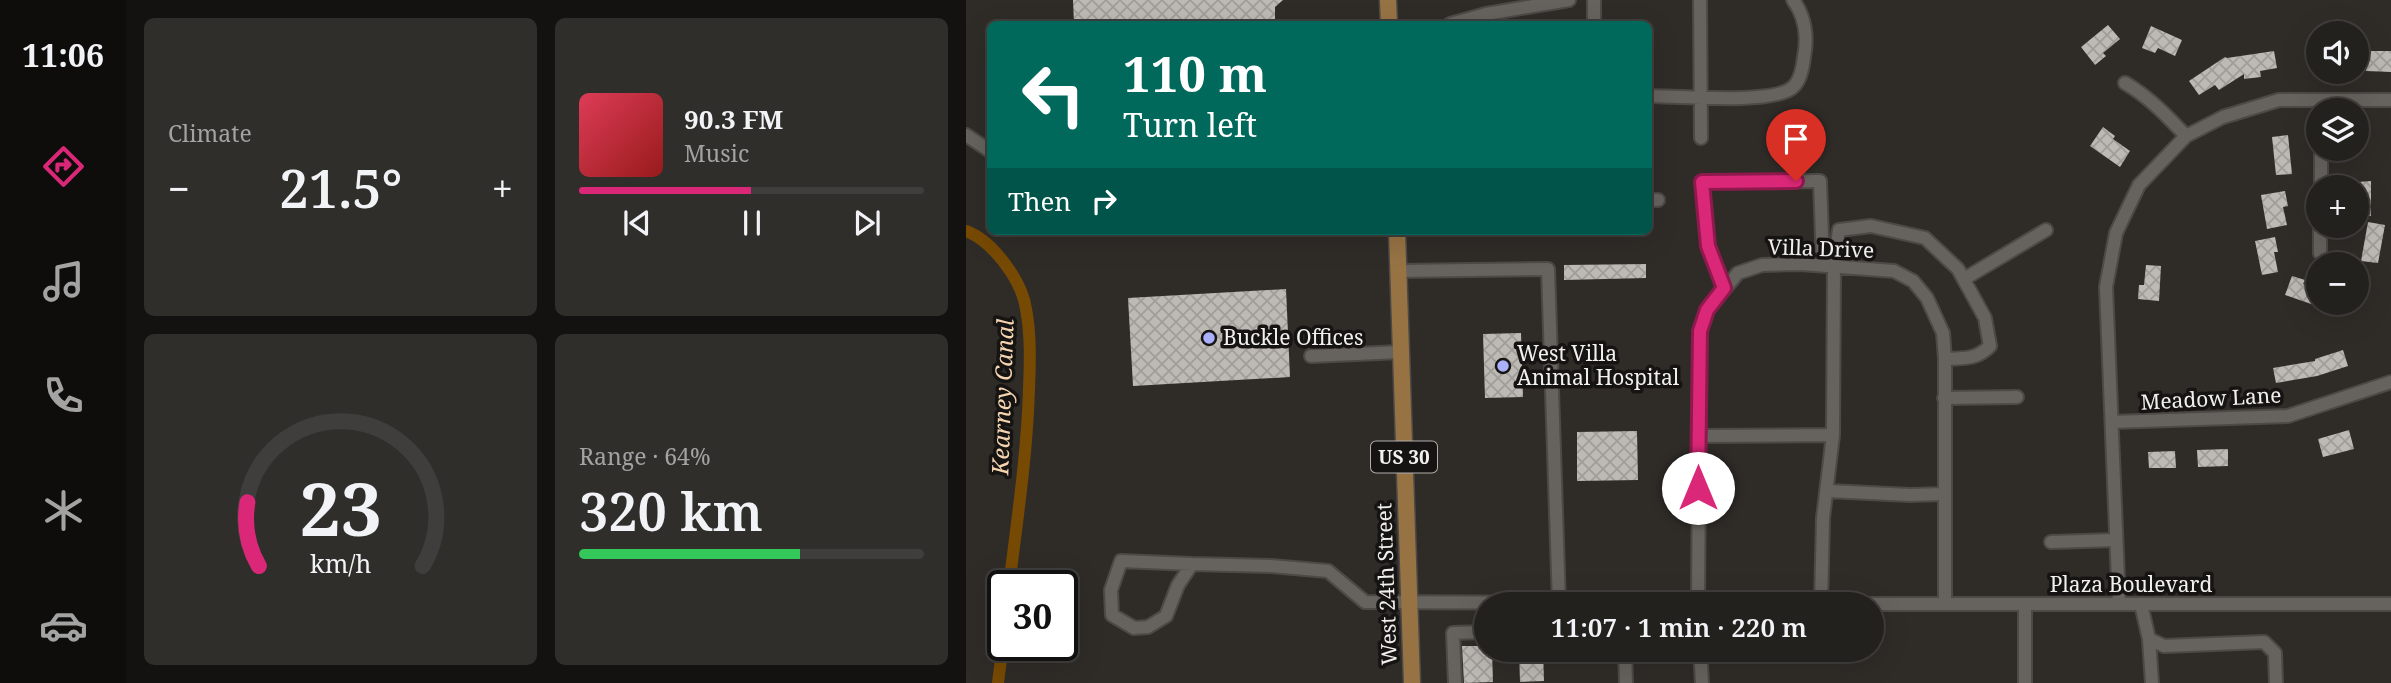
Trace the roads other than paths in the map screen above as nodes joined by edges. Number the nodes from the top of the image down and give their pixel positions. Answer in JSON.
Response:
{"nodes":[{"id":1,"x":1388,"y":0,"type":"edge"},
{"id":2,"x":1569,"y":0,"type":"edge"},
{"id":3,"x":1594,"y":0,"type":"edge"},
{"id":4,"x":1700,"y":0,"type":"edge"},
{"id":5,"x":1793,"y":0,"type":"edge"},
{"id":6,"x":1389,"y":21,"type":"edge"},
{"id":7,"x":1461,"y":21,"type":"edge"},
{"id":8,"x":1594,"y":21,"type":"edge"},
{"id":9,"x":2125,"y":83,"type":"dead end"},
{"id":10,"x":1652,"y":96,"type":"edge"},
{"id":11,"x":1701,"y":97,"type":"junction"},
{"id":12,"x":2391,"y":100,"type":"edge"},
{"id":13,"x":2369,"y":102,"type":"edge"},
{"id":14,"x":2306,"y":103,"type":"edge"},
{"id":15,"x":966,"y":135,"type":"edge"},
{"id":16,"x":2186,"y":136,"type":"junction"},
{"id":17,"x":1701,"y":138,"type":"dead end"},
{"id":18,"x":987,"y":149,"type":"edge"},
{"id":19,"x":2046,"y":230,"type":"dead end"},
{"id":20,"x":1397,"y":235,"type":"edge"},
{"id":21,"x":1828,"y":265,"type":"junction"},
{"id":22,"x":1398,"y":271,"type":"junction"},
{"id":23,"x":1964,"y":279,"type":"junction"},
{"id":24,"x":1724,"y":288,"type":"junction"},
{"id":25,"x":1401,"y":352,"type":"junction"},
{"id":26,"x":1311,"y":356,"type":"dead end"},
{"id":27,"x":1945,"y":359,"type":"junction"},
{"id":28,"x":2391,"y":382,"type":"edge"},
{"id":29,"x":2017,"y":397,"type":"dead end"},
{"id":30,"x":1944,"y":398,"type":"junction"},
{"id":31,"x":2112,"y":422,"type":"junction"},
{"id":32,"x":1833,"y":435,"type":"junction"},
{"id":33,"x":1698,"y":436,"type":"junction"},
{"id":34,"x":1828,"y":491,"type":"junction"},
{"id":35,"x":1945,"y":494,"type":"junction"},
{"id":36,"x":2116,"y":540,"type":"junction"},
{"id":37,"x":2051,"y":542,"type":"dead end"},
{"id":38,"x":1192,"y":564,"type":"junction"},
{"id":39,"x":1559,"y":592,"type":"edge"},
{"id":40,"x":1698,"y":592,"type":"edge"},
{"id":41,"x":1823,"y":592,"type":"edge"},
{"id":42,"x":1409,"y":603,"type":"junction"},
{"id":43,"x":1474,"y":603,"type":"edge"},
{"id":44,"x":1884,"y":604,"type":"edge"},
{"id":45,"x":1945,"y":604,"type":"junction"},
{"id":46,"x":2025,"y":604,"type":"junction"},
{"id":47,"x":2119,"y":604,"type":"junction"},
{"id":48,"x":2141,"y":604,"type":"junction"},
{"id":49,"x":2391,"y":604,"type":"edge"},
{"id":50,"x":1474,"y":632,"type":"edge"},
{"id":51,"x":2150,"y":639,"type":"junction"},
{"id":52,"x":1625,"y":662,"type":"edge"},
{"id":53,"x":1701,"y":662,"type":"edge"},
{"id":54,"x":1412,"y":683,"type":"edge"},
{"id":55,"x":1455,"y":683,"type":"edge"},
{"id":56,"x":1626,"y":683,"type":"edge"},
{"id":57,"x":1702,"y":683,"type":"edge"},
{"id":58,"x":2025,"y":683,"type":"edge"},
{"id":59,"x":2152,"y":683,"type":"edge"},
{"id":60,"x":2276,"y":683,"type":"edge"}],
"edges":[{"from":1,"to":6,"type":"main road"},
{"from":2,"to":7,"type":"street"},
{"from":3,"to":8,"type":"street"},
{"from":4,"to":11,"type":"street"},
{"from":5,"to":11,"type":"street"},
{"from":9,"to":16,"type":"street"},
{"from":10,"to":11,"type":"street"},
{"from":11,"to":17,"type":"street"},
{"from":12,"to":13,"type":"street","name":"Meadow Lane"},
{"from":14,"to":16,"type":"street","name":"Meadow Lane"},
{"from":15,"to":18,"type":"street"},
{"from":16,"to":31,"type":"street","name":"Meadow Lane"},
{"from":19,"to":23,"type":"street"},
{"from":20,"to":22,"type":"main road","name":"West 24th Street","number":"US 30"},
{"from":21,"to":23,"type":"street"},
{"from":21,"to":24,"type":"street","name":"Villa Drive"},
{"from":21,"to":24,"type":"street"},
{"from":21,"to":27,"type":"street","name":"Villa Drive"},
{"from":21,"to":32,"type":"street"},
{"from":22,"to":25,"type":"main road","name":"West 24th Street","number":"US 30"},
{"from":22,"to":39,"type":"street"},
{"from":23,"to":27,"type":"street"},
{"from":24,"to":33,"type":"street","name":"Villa Drive"},
{"from":25,"to":26,"type":"street"},
{"from":25,"to":42,"type":"main road","name":"West 24th Street","number":"US 30"},
{"from":27,"to":30,"type":"street","name":"Villa Drive"},
{"from":28,"to":31,"type":"street","name":"Meadow Lane"},
{"from":29,"to":30,"type":"street"},
{"from":30,"to":35,"type":"street","name":"Villa Drive"},
{"from":31,"to":36,"type":"street","name":"Meadow Lane"},
{"from":32,"to":33,"type":"street"},
{"from":32,"to":34,"type":"street"},
{"from":33,"to":40,"type":"street","name":"Villa Drive"},
{"from":34,"to":35,"type":"street"},
{"from":34,"to":41,"type":"street"},
{"from":35,"to":45,"type":"street","name":"Villa Drive"},
{"from":36,"to":37,"type":"street"},
{"from":36,"to":47,"type":"street","name":"Meadow Lane"},
{"from":38,"to":38,"type":"street"},
{"from":38,"to":42,"type":"street"},
{"from":42,"to":43,"type":"street"},
{"from":42,"to":54,"type":"main road","name":"West 24th Street","number":"US 30"},
{"from":44,"to":45,"type":"street","name":"Plaza Boulevard"},
{"from":45,"to":46,"type":"street","name":"Plaza Boulevard"},
{"from":46,"to":47,"type":"street","name":"Plaza Boulevard"},
{"from":46,"to":58,"type":"street"},
{"from":47,"to":48,"type":"street","name":"Plaza Boulevard"},
{"from":48,"to":49,"type":"street","name":"Plaza Boulevard"},
{"from":48,"to":51,"type":"street"},
{"from":50,"to":55,"type":"street"},
{"from":51,"to":59,"type":"street"},
{"from":51,"to":60,"type":"street"},
{"from":52,"to":56,"type":"street"},
{"from":53,"to":57,"type":"street"}]}
